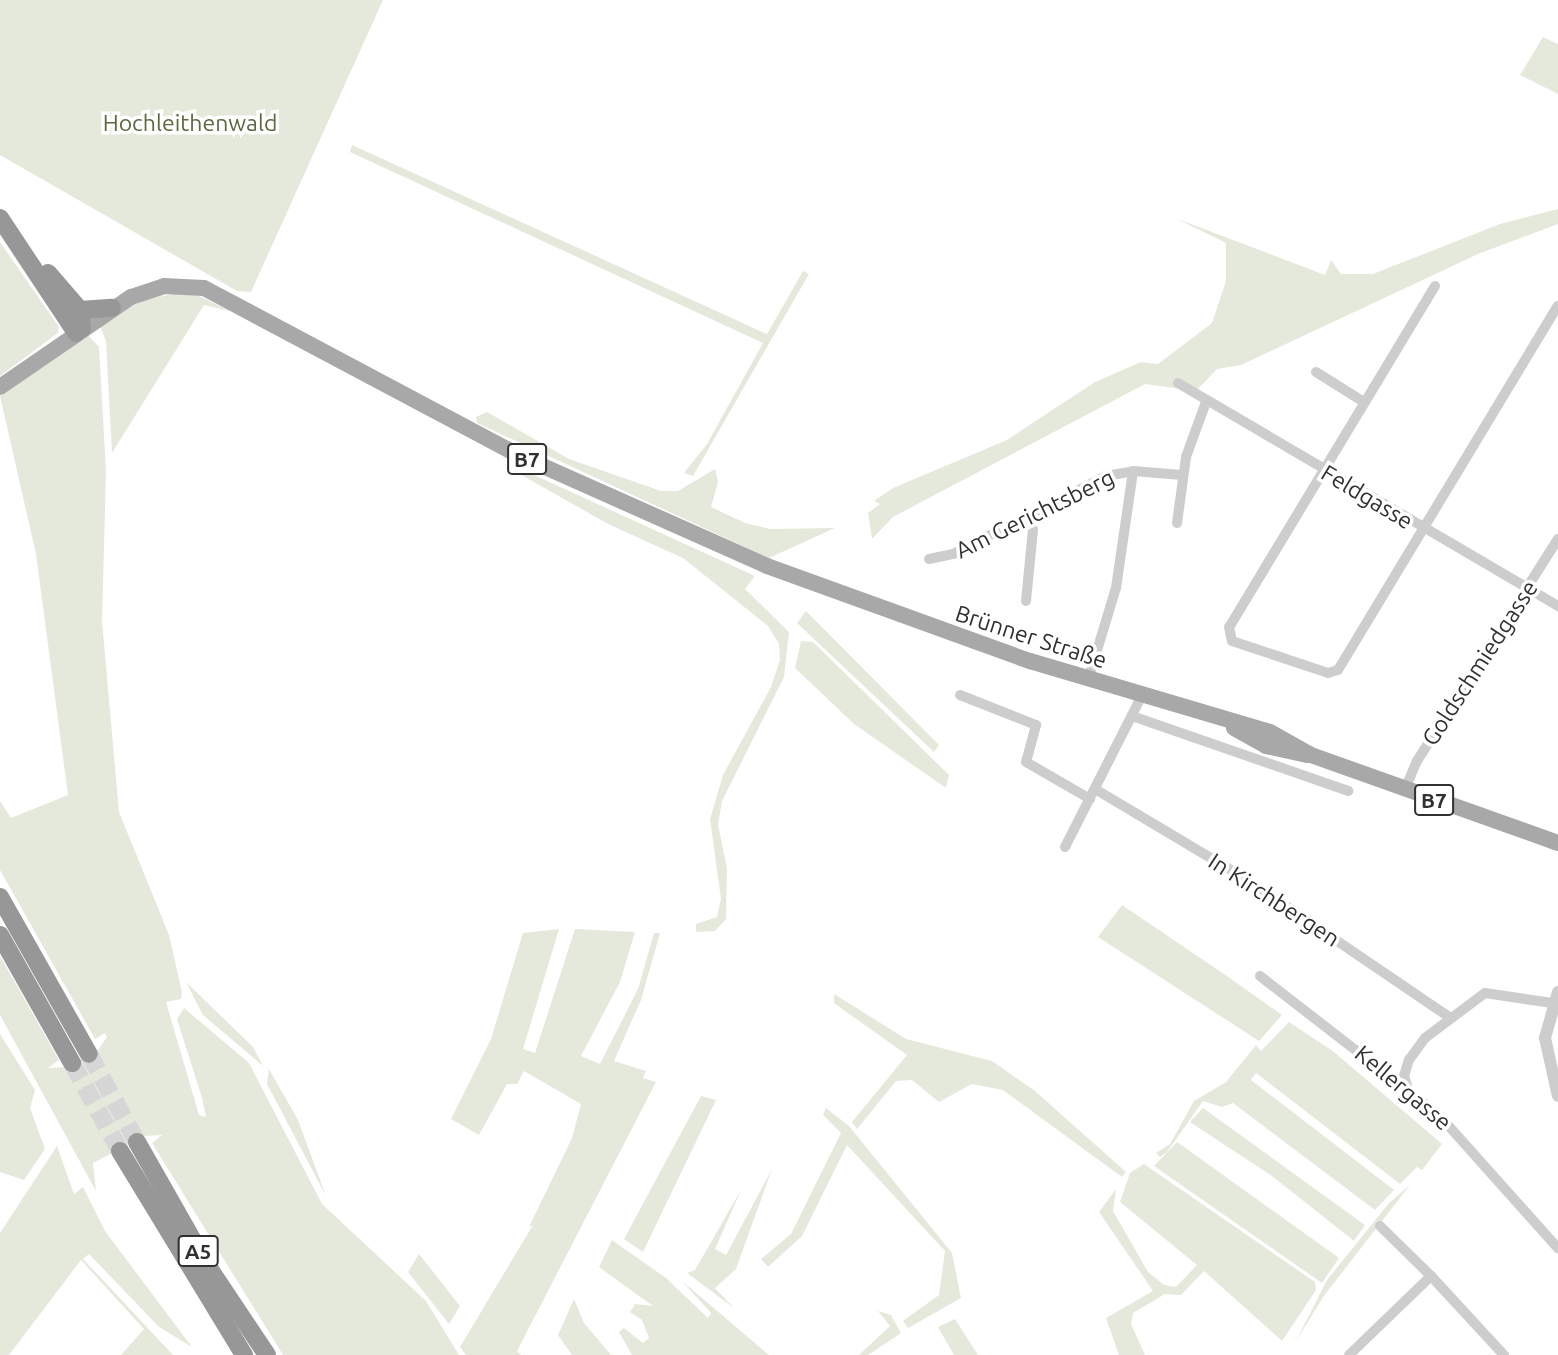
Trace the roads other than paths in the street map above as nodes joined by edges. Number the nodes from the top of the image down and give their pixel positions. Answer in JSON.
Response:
{"nodes":[{"id":1,"x":0,"y":218,"type":"edge"},
{"id":2,"x":19,"y":243,"type":"junction"},
{"id":3,"x":1435,"y":286,"type":"dead end"},
{"id":4,"x":1558,"y":306,"type":"edge"},
{"id":5,"x":112,"y":308,"type":"junction"},
{"id":6,"x":80,"y":310,"type":"junction"},
{"id":7,"x":79,"y":331,"type":"junction"},
{"id":8,"x":1316,"y":372,"type":"dead end"},
{"id":9,"x":1178,"y":383,"type":"dead end"},
{"id":10,"x":0,"y":387,"type":"edge"},
{"id":11,"x":1206,"y":402,"type":"junction"},
{"id":12,"x":1364,"y":402,"type":"junction"},
{"id":13,"x":1133,"y":471,"type":"junction"},
{"id":14,"x":1322,"y":471,"type":"junction"},
{"id":15,"x":1182,"y":475,"type":"junction"},
{"id":16,"x":1027,"y":515,"type":"junction"},
{"id":17,"x":1177,"y":523,"type":"dead end"},
{"id":18,"x":1421,"y":529,"type":"junction"},
{"id":19,"x":1558,"y":539,"type":"edge"},
{"id":20,"x":929,"y":559,"type":"dead end"},
{"id":21,"x":1526,"y":588,"type":"junction"},
{"id":22,"x":1026,"y":601,"type":"dead end"},
{"id":23,"x":1558,"y":606,"type":"edge"},
{"id":24,"x":1088,"y":680,"type":"junction"},
{"id":25,"x":960,"y":695,"type":"dead end"},
{"id":26,"x":1141,"y":697,"type":"junction"},
{"id":27,"x":1132,"y":716,"type":"junction"},
{"id":28,"x":1405,"y":789,"type":"junction"},
{"id":29,"x":1348,"y":791,"type":"dead end"},
{"id":30,"x":1093,"y":794,"type":"junction"},
{"id":31,"x":1558,"y":843,"type":"edge"},
{"id":32,"x":1065,"y":847,"type":"dead end"},
{"id":33,"x":0,"y":897,"type":"edge"},
{"id":34,"x":0,"y":935,"type":"edge"},
{"id":35,"x":1260,"y":976,"type":"dead end"},
{"id":36,"x":1555,"y":997,"type":"edge"},
{"id":37,"x":1449,"y":1017,"type":"junction"},
{"id":38,"x":89,"y":1054,"type":"tunnel mouth"},
{"id":39,"x":72,"y":1063,"type":"tunnel mouth"},
{"id":40,"x":1408,"y":1089,"type":"junction"},
{"id":41,"x":1558,"y":1096,"type":"edge"},
{"id":42,"x":136,"y":1142,"type":"tunnel mouth"},
{"id":43,"x":120,"y":1151,"type":"tunnel mouth"},
{"id":44,"x":1380,"y":1226,"type":"dead end"},
{"id":45,"x":1558,"y":1248,"type":"edge"},
{"id":46,"x":1431,"y":1276,"type":"junction"},
{"id":47,"x":244,"y":1355,"type":"edge"},
{"id":48,"x":267,"y":1355,"type":"edge"},
{"id":49,"x":1349,"y":1355,"type":"edge"},
{"id":50,"x":1504,"y":1355,"type":"edge"}],
"edges":[{"from":1,"to":2,"type":"highway"},
{"from":2,"to":6,"type":"highway"},
{"from":2,"to":7,"type":"highway"},
{"from":3,"to":12,"type":"street"},
{"from":4,"to":18,"type":"street"},
{"from":5,"to":6,"type":"highway"},
{"from":5,"to":7,"type":"main road","number":"B7"},
{"from":5,"to":24,"type":"main road","name":"Brünner Straße","number":"B7"},
{"from":6,"to":7,"type":"highway"},
{"from":7,"to":10,"type":"main road","number":"B7"},
{"from":8,"to":12,"type":"street"},
{"from":9,"to":11,"type":"street","name":"Feldgasse"},
{"from":11,"to":14,"type":"street","name":"Feldgasse"},
{"from":11,"to":15,"type":"street"},
{"from":12,"to":14,"type":"street"},
{"from":13,"to":15,"type":"street","name":"Am Gerichtsberg"},
{"from":13,"to":16,"type":"street","name":"Am Gerichtsberg"},
{"from":13,"to":24,"type":"street"},
{"from":14,"to":18,"type":"street","name":"Feldgasse"},
{"from":14,"to":18,"type":"street"},
{"from":15,"to":17,"type":"street"},
{"from":16,"to":20,"type":"street","name":"Am Gerichtsberg"},
{"from":16,"to":22,"type":"street"},
{"from":18,"to":21,"type":"street","name":"Feldgasse"},
{"from":19,"to":21,"type":"street","name":"Goldschmiedgasse"},
{"from":21,"to":23,"type":"street","name":"Feldgasse"},
{"from":21,"to":28,"type":"street","name":"Goldschmiedgasse"},
{"from":24,"to":26,"type":"main road","name":"Brünner Straße","number":"B7"},
{"from":25,"to":30,"type":"street","name":"In Kirchbergen"},
{"from":26,"to":27,"type":"street"},
{"from":26,"to":28,"type":"main road","name":"Brünner Straße","number":"B7"},
{"from":27,"to":29,"type":"street"},
{"from":27,"to":30,"type":"street"},
{"from":28,"to":31,"type":"main road","name":"Brünner Straße","number":"B7"},
{"from":30,"to":32,"type":"street"},
{"from":30,"to":37,"type":"street","name":"In Kirchbergen"},
{"from":33,"to":38,"type":"highway"},
{"from":34,"to":39,"type":"highway"},
{"from":35,"to":40,"type":"street","name":"Kellergasse"},
{"from":36,"to":37,"type":"street"},
{"from":36,"to":41,"type":"street"},
{"from":37,"to":40,"type":"street"},
{"from":40,"to":45,"type":"street","name":"Kellergasse"},
{"from":42,"to":48,"type":"highway","number":"A5"},
{"from":43,"to":47,"type":"highway","number":"A5"},
{"from":44,"to":46,"type":"street"},
{"from":46,"to":49,"type":"street"},
{"from":46,"to":50,"type":"street"}]}
